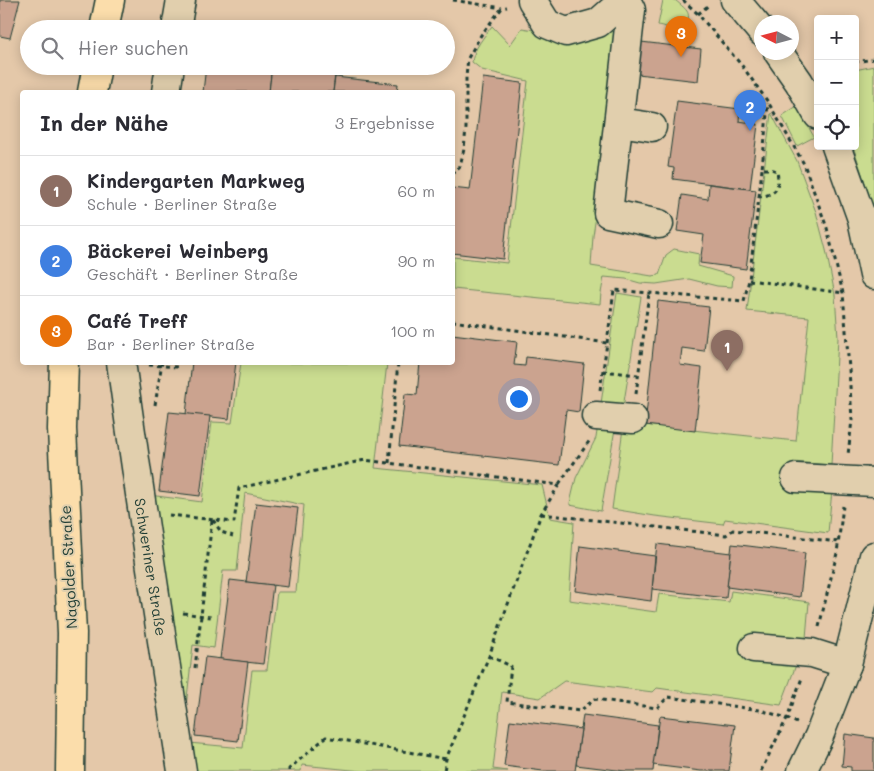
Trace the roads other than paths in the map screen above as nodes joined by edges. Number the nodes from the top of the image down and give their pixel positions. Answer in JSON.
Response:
{"nodes":[{"id":1,"x":110,"y":0,"type":"edge"},
{"id":2,"x":181,"y":0,"type":"edge"},
{"id":3,"x":532,"y":0,"type":"edge"},
{"id":4,"x":625,"y":0,"type":"edge"},
{"id":5,"x":735,"y":0,"type":"edge"},
{"id":6,"x":106,"y":20,"type":"edge"},
{"id":7,"x":178,"y":20,"type":"edge"},
{"id":8,"x":754,"y":23,"type":"edge"},
{"id":9,"x":784,"y":60,"type":"edge"},
{"id":10,"x":95,"y":75,"type":"edge"},
{"id":11,"x":169,"y":75,"type":"edge"},
{"id":12,"x":92,"y":90,"type":"edge"},
{"id":13,"x":166,"y":90,"type":"edge"},
{"id":14,"x":814,"y":107,"type":"edge"},
{"id":15,"x":619,"y":122,"type":"junction"},
{"id":16,"x":652,"y":127,"type":"dead end"},
{"id":17,"x":837,"y":150,"type":"edge"},
{"id":18,"x":659,"y":224,"type":"dead end"},
{"id":19,"x":874,"y":275,"type":"edge"},
{"id":20,"x":64,"y":365,"type":"edge"},
{"id":21,"x":121,"y":365,"type":"edge"},
{"id":22,"x":596,"y":416,"type":"road end"},
{"id":23,"x":633,"y":419,"type":"road end"},
{"id":24,"x":796,"y":478,"type":"dead end"},
{"id":25,"x":874,"y":482,"type":"edge"},
{"id":26,"x":874,"y":556,"type":"edge"},
{"id":27,"x":754,"y":648,"type":"dead end"},
{"id":28,"x":847,"y":664,"type":"junction"},
{"id":29,"x":70,"y":771,"type":"edge"},
{"id":30,"x":182,"y":771,"type":"edge"},
{"id":31,"x":802,"y":771,"type":"edge"}],
"edges":[{"from":1,"to":6,"type":"main road"},
{"from":2,"to":7,"type":"street"},
{"from":3,"to":4,"type":"street"},
{"from":4,"to":15,"type":"street"},
{"from":5,"to":8,"type":"street"},
{"from":9,"to":14,"type":"street"},
{"from":10,"to":12,"type":"main road"},
{"from":11,"to":13,"type":"street"},
{"from":15,"to":16,"type":"street"},
{"from":15,"to":18,"type":"street"},
{"from":17,"to":19,"type":"street"},
{"from":20,"to":29,"type":"main road","name":"Nagolder Straße"},
{"from":21,"to":30,"type":"street","name":"Schweriner Straße"},
{"from":22,"to":23,"type":"street"},
{"from":24,"to":25,"type":"street"},
{"from":26,"to":28,"type":"street"},
{"from":27,"to":28,"type":"street"},
{"from":28,"to":31,"type":"street"}]}
